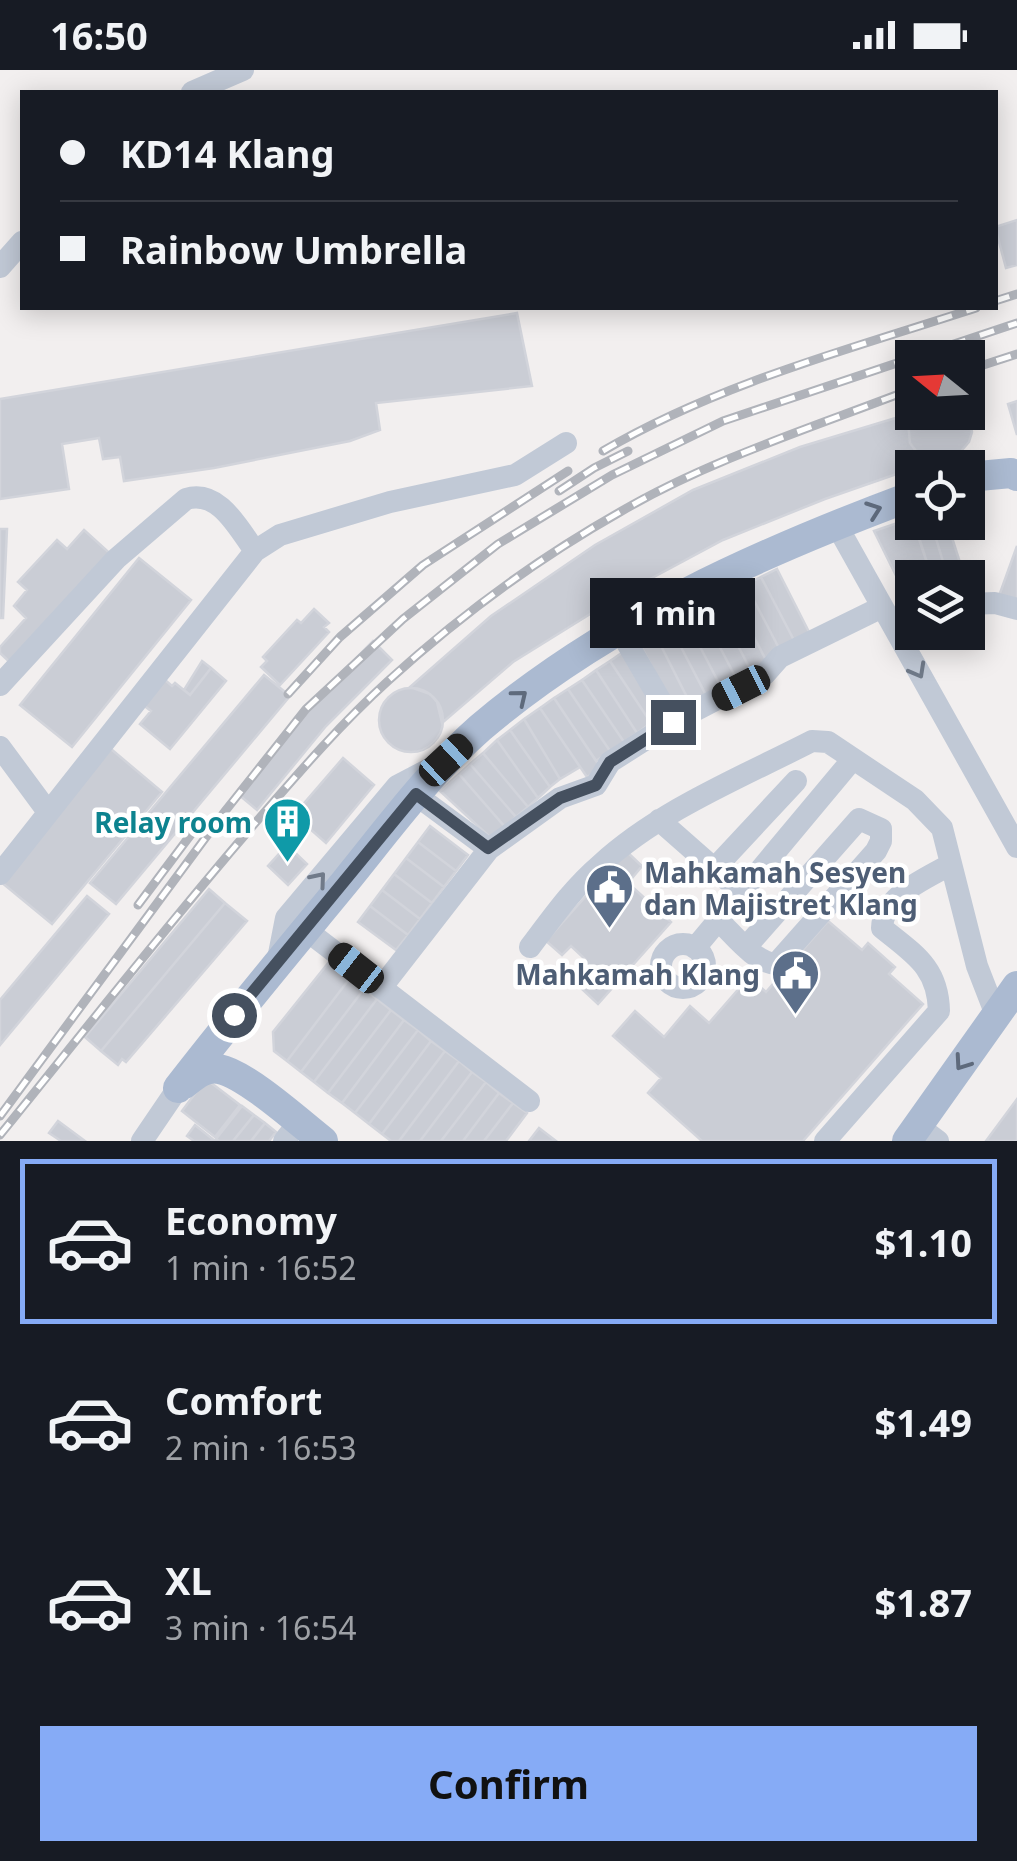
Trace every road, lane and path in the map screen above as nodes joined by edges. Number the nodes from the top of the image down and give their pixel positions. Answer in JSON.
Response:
{"nodes":[{"id":1,"x":242,"y":70,"type":"edge"},
{"id":2,"x":197,"y":90,"type":"edge"},
{"id":3,"x":20,"y":244,"type":"edge"},
{"id":4,"x":0,"y":267,"type":"edge"},
{"id":5,"x":566,"y":442,"type":"dead end"},
{"id":6,"x":985,"y":475,"type":"edge"},
{"id":7,"x":1017,"y":476,"type":"edge"},
{"id":8,"x":895,"y":502,"type":"edge"},
{"id":9,"x":836,"y":524,"type":"junction"},
{"id":10,"x":255,"y":551,"type":"junction"},
{"id":11,"x":985,"y":603,"type":"edge"},
{"id":12,"x":882,"y":607,"type":"junction"},
{"id":13,"x":1017,"y":609,"type":"edge"},
{"id":14,"x":895,"y":621,"type":"edge"},
{"id":15,"x":620,"y":631,"type":"junction"},
{"id":16,"x":915,"y":650,"type":"edge"},
{"id":17,"x":0,"y":685,"type":"edge"},
{"id":18,"x":673,"y":722,"type":"junction"},
{"id":19,"x":0,"y":747,"type":"edge"},
{"id":20,"x":446,"y":760,"type":"junction"},
{"id":21,"x":852,"y":760,"type":"junction"},
{"id":22,"x":796,"y":781,"type":"dead end"},
{"id":23,"x":416,"y":794,"type":"junction"},
{"id":24,"x":48,"y":812,"type":"junction"},
{"id":25,"x":659,"y":820,"type":"junction"},
{"id":26,"x":1017,"y":847,"type":"edge"},
{"id":27,"x":488,"y":848,"type":"junction"},
{"id":28,"x":952,"y":864,"type":"junction"},
{"id":29,"x":714,"y":868,"type":"junction"},
{"id":30,"x":0,"y":874,"type":"edge"},
{"id":31,"x":742,"y":893,"type":"junction"},
{"id":32,"x":719,"y":921,"type":"junction"},
{"id":33,"x":306,"y":930,"type":"junction"},
{"id":34,"x":530,"y":947,"type":"dead end"},
{"id":35,"x":746,"y":947,"type":"junction"},
{"id":36,"x":696,"y":948,"type":"dead end"},
{"id":37,"x":277,"y":964,"type":"junction"},
{"id":38,"x":1017,"y":986,"type":"edge"},
{"id":39,"x":382,"y":988,"type":"junction"},
{"id":40,"x":234,"y":1015,"type":"junction"},
{"id":41,"x":996,"y":1015,"type":"junction"},
{"id":42,"x":249,"y":1084,"type":"junction"},
{"id":43,"x":178,"y":1088,"type":"junction"},
{"id":44,"x":529,"y":1102,"type":"dead end"},
{"id":45,"x":302,"y":1135,"type":"edge"},
{"id":46,"x":921,"y":1136,"type":"edge"},
{"id":47,"x":142,"y":1141,"type":"edge"},
{"id":48,"x":826,"y":1141,"type":"edge"}],
"edges":[{"from":1,"to":2,"type":"street"},
{"from":3,"to":4,"type":"street"},
{"from":5,"to":10,"type":"street"},
{"from":6,"to":7,"type":"main road"},
{"from":9,"to":8,"type":"main road","one_way":true},
{"from":9,"to":12,"type":"street"},
{"from":9,"to":15,"type":"main road"},
{"from":10,"to":17,"type":"street"},
{"from":10,"to":24,"type":"street"},
{"from":11,"to":13,"type":"street"},
{"from":12,"to":14,"type":"street"},
{"from":12,"to":18,"type":"street"},
{"from":15,"to":18,"type":"street"},
{"from":20,"to":15,"type":"main road","one_way":true},
{"from":16,"to":26,"type":"street","one_way":true},
{"from":18,"to":27,"type":"street"},
{"from":19,"to":24,"type":"street"},
{"from":20,"to":23,"type":"main road"},
{"from":37,"to":20,"type":"street","one_way":true},
{"from":21,"to":25,"type":"street"},
{"from":21,"to":28,"type":"street"},
{"from":21,"to":31,"type":"street"},
{"from":22,"to":29,"type":"street"},
{"from":23,"to":27,"type":"street"},
{"from":23,"to":33,"type":"main road"},
{"from":24,"to":30,"type":"street"},
{"from":25,"to":29,"type":"street"},
{"from":25,"to":34,"type":"street"},
{"from":27,"to":39,"type":"street"},
{"from":28,"to":41,"type":"street"},
{"from":28,"to":48,"type":"street"},
{"from":29,"to":31,"type":"street"},
{"from":31,"to":32,"type":"street"},
{"from":32,"to":35,"type":"street"},
{"from":32,"to":36,"type":"street"},
{"from":33,"to":37,"type":"main road"},
{"from":33,"to":39,"type":"street"},
{"from":35,"to":35,"type":"street"},
{"from":37,"to":40,"type":"main road"},
{"from":38,"to":41,"type":"main road"},
{"from":39,"to":44,"type":"street"},
{"from":40,"to":42,"type":"main road"},
{"from":40,"to":43,"type":"main road"},
{"from":41,"to":46,"type":"main road","one_way":true},
{"from":42,"to":43,"type":"main road"},
{"from":42,"to":45,"type":"main road"},
{"from":43,"to":47,"type":"street"}]}
